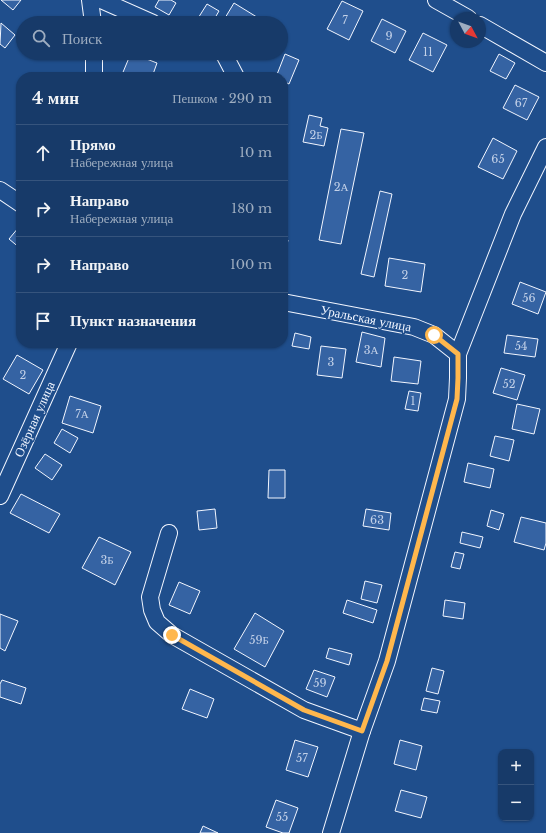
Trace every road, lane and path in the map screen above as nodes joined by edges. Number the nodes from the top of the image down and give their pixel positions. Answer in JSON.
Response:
{"nodes":[{"id":1,"x":90,"y":0,"type":"edge"},
{"id":2,"x":100,"y":0,"type":"edge"},
{"id":3,"x":436,"y":0,"type":"edge"},
{"id":4,"x":457,"y":12,"type":"edge"},
{"id":5,"x":93,"y":16,"type":"edge"},
{"id":6,"x":137,"y":16,"type":"edge"},
{"id":7,"x":486,"y":28,"type":"edge"},
{"id":8,"x":94,"y":60,"type":"edge"},
{"id":9,"x":227,"y":60,"type":"edge"},
{"id":10,"x":546,"y":63,"type":"edge"},
{"id":11,"x":94,"y":72,"type":"edge"},
{"id":12,"x":233,"y":72,"type":"edge"},
{"id":13,"x":546,"y":146,"type":"edge"},
{"id":14,"x":0,"y":190,"type":"edge"},
{"id":15,"x":16,"y":201,"type":"edge"},
{"id":16,"x":288,"y":303,"type":"edge"},
{"id":17,"x":67,"y":348,"type":"edge"},
{"id":18,"x":458,"y":354,"type":"junction"},
{"id":19,"x":0,"y":496,"type":"edge"},
{"id":20,"x":169,"y":533,"type":"dead end"},
{"id":21,"x":362,"y":731,"type":"junction"},
{"id":22,"x":332,"y":833,"type":"edge"}],
"edges":[{"from":1,"to":5,"type":"street"},
{"from":2,"to":6,"type":"street"},
{"from":3,"to":4,"type":"street"},
{"from":7,"to":10,"type":"street"},
{"from":8,"to":11,"type":"street"},
{"from":9,"to":12,"type":"street"},
{"from":13,"to":18,"type":"street"},
{"from":14,"to":15,"type":"street"},
{"from":16,"to":18,"type":"street","name":"Уральская улица"},
{"from":17,"to":19,"type":"street","name":"Озёрная улица"},
{"from":18,"to":21,"type":"street"},
{"from":20,"to":21,"type":"street"},
{"from":21,"to":22,"type":"street"}]}
